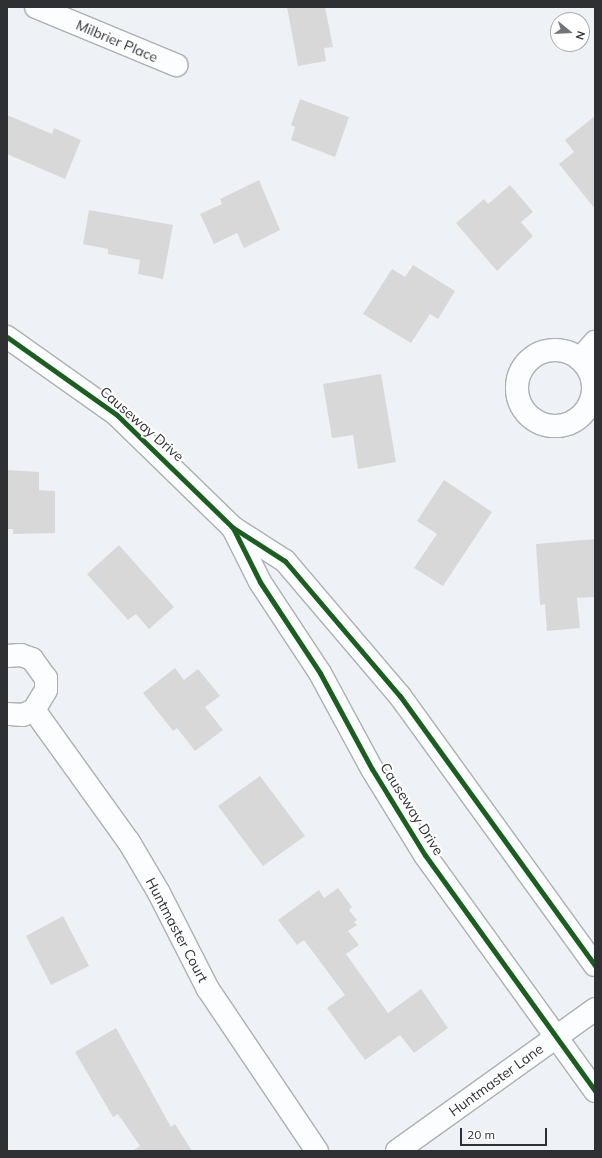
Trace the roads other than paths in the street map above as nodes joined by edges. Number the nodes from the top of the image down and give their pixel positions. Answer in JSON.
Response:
{"nodes":[{"id":1,"x":36,"y":7,"type":"edge"},
{"id":2,"x":176,"y":65,"type":"dead end"},
{"id":3,"x":7,"y":336,"type":"edge"},
{"id":4,"x":595,"y":342,"type":"edge"},
{"id":5,"x":580,"y":359,"type":"dead end"},
{"id":6,"x":232,"y":526,"type":"junction"},
{"id":7,"x":7,"y":656,"type":"edge"},
{"id":8,"x":34,"y":710,"type":"junction"},
{"id":9,"x":7,"y":714,"type":"edge"},
{"id":10,"x":595,"y":965,"type":"edge"},
{"id":11,"x":595,"y":1009,"type":"edge"},
{"id":12,"x":556,"y":1037,"type":"junction"},
{"id":13,"x":595,"y":1091,"type":"edge"},
{"id":14,"x":317,"y":1151,"type":"edge"},
{"id":15,"x":397,"y":1151,"type":"edge"}],
"edges":[{"from":1,"to":2,"type":"street","name":"Milbrier Place"},
{"from":3,"to":6,"type":"street","name":"Causeway Drive"},
{"from":4,"to":5,"type":"street"},
{"from":6,"to":10,"type":"street","name":"Causeway Drive"},
{"from":6,"to":12,"type":"street","name":"Causeway Drive"},
{"from":7,"to":8,"type":"street"},
{"from":8,"to":9,"type":"street"},
{"from":8,"to":14,"type":"street","name":"Huntmaster Court"},
{"from":11,"to":12,"type":"street","name":"Huntmaster Lane"},
{"from":12,"to":13,"type":"street","name":"Causeway Drive"},
{"from":12,"to":15,"type":"street","name":"Huntmaster Lane"}]}
